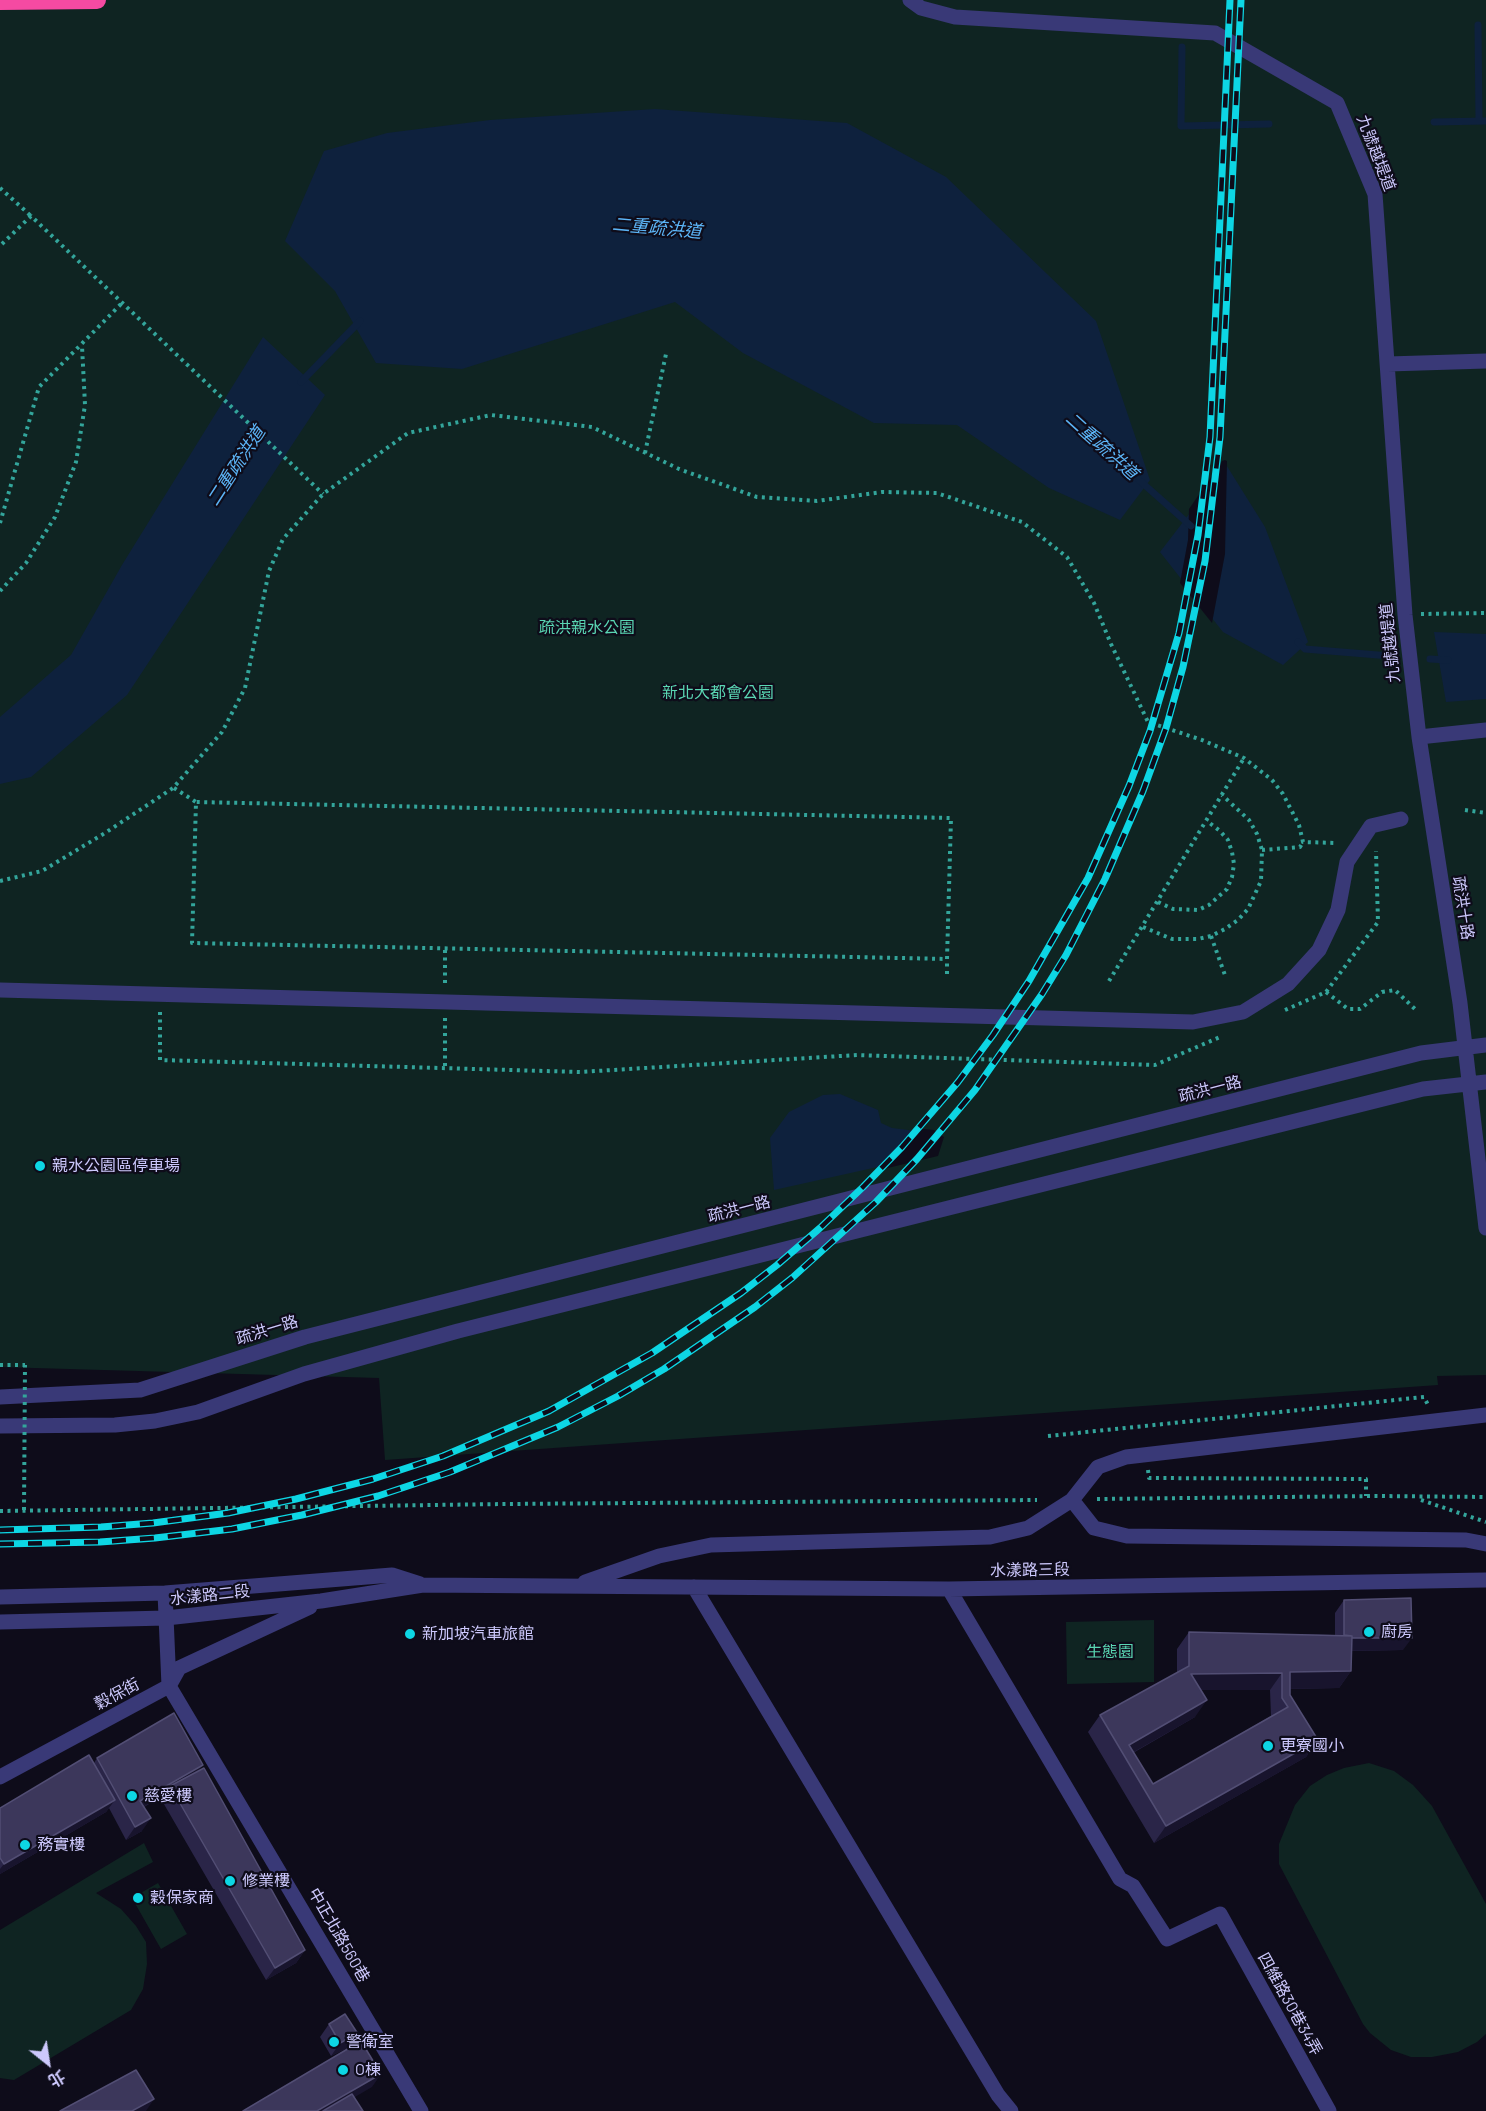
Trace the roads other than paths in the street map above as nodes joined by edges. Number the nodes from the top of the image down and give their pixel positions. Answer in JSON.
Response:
{"nodes":[{"id":1,"x":98,"y":0,"type":"edge"},
{"id":2,"x":910,"y":0,"type":"edge"},
{"id":3,"x":0,"y":1,"type":"edge"},
{"id":4,"x":1486,"y":361,"type":"edge"},
{"id":5,"x":1388,"y":364,"type":"junction"},
{"id":6,"x":1486,"y":730,"type":"edge"},
{"id":7,"x":1419,"y":737,"type":"junction"},
{"id":8,"x":1401,"y":819,"type":"dead end"},
{"id":9,"x":0,"y":990,"type":"edge"},
{"id":10,"x":1486,"y":1046,"type":"edge"},
{"id":11,"x":1466,"y":1048,"type":"junction"},
{"id":12,"x":1470,"y":1082,"type":"junction"},
{"id":13,"x":1486,"y":1082,"type":"edge"},
{"id":14,"x":1486,"y":1228,"type":"edge"},
{"id":15,"x":0,"y":1397,"type":"edge"},
{"id":16,"x":1486,"y":1415,"type":"edge"},
{"id":17,"x":0,"y":1426,"type":"edge"},
{"id":18,"x":1079,"y":1499,"type":"junction"},
{"id":19,"x":1486,"y":1544,"type":"edge"},
{"id":20,"x":1486,"y":1580,"type":"edge"},
{"id":21,"x":423,"y":1585,"type":"junction"},
{"id":22,"x":574,"y":1586,"type":"junction"},
{"id":23,"x":694,"y":1587,"type":"junction"},
{"id":24,"x":949,"y":1589,"type":"junction"},
{"id":25,"x":165,"y":1593,"type":"junction"},
{"id":26,"x":0,"y":1597,"type":"edge"},
{"id":27,"x":321,"y":1601,"type":"junction"},
{"id":28,"x":166,"y":1618,"type":"junction"},
{"id":29,"x":0,"y":1622,"type":"edge"},
{"id":30,"x":169,"y":1686,"type":"junction"},
{"id":31,"x":0,"y":1777,"type":"edge"},
{"id":32,"x":421,"y":2111,"type":"edge"},
{"id":33,"x":1011,"y":2111,"type":"edge"},
{"id":34,"x":1329,"y":2111,"type":"edge"}],
"edges":[{"from":1,"to":3,"type":"highway"},
{"from":2,"to":5,"type":"street","name":"九號越堤道"},
{"from":4,"to":5,"type":"street"},
{"from":5,"to":7,"type":"street","name":"九號越堤道"},
{"from":6,"to":7,"type":"street"},
{"from":7,"to":11,"type":"street","name":"疏洪十路"},
{"from":8,"to":9,"type":"street"},
{"from":10,"to":11,"type":"street","name":"疏洪一路"},
{"from":11,"to":12,"type":"street","name":"疏洪十路"},
{"from":11,"to":15,"type":"street","name":"疏洪一路"},
{"from":12,"to":13,"type":"street"},
{"from":12,"to":14,"type":"street","name":"疏洪十路"},
{"from":12,"to":17,"type":"street"},
{"from":16,"to":18,"type":"street"},
{"from":18,"to":19,"type":"street"},
{"from":18,"to":22,"type":"street"},
{"from":20,"to":24,"type":"street","name":"水漾路三段"},
{"from":21,"to":22,"type":"street","name":"水漾路二段"},
{"from":21,"to":25,"type":"street","name":"水漾路二段"},
{"from":21,"to":27,"type":"street","name":"水漾路二段"},
{"from":22,"to":23,"type":"street","name":"水漾路三段"},
{"from":23,"to":24,"type":"street","name":"水漾路三段"},
{"from":23,"to":33,"type":"street"},
{"from":24,"to":34,"type":"street","name":"四維路30巷34弄"},
{"from":25,"to":26,"type":"street","name":"水漾路二段"},
{"from":25,"to":28,"type":"street"},
{"from":27,"to":28,"type":"street","name":"水漾路二段"},
{"from":27,"to":30,"type":"street"},
{"from":28,"to":29,"type":"street","name":"水漾路二段"},
{"from":28,"to":30,"type":"street"},
{"from":30,"to":31,"type":"street","name":"穀保街"},
{"from":30,"to":32,"type":"street","name":"中正北路560巷"}]}
